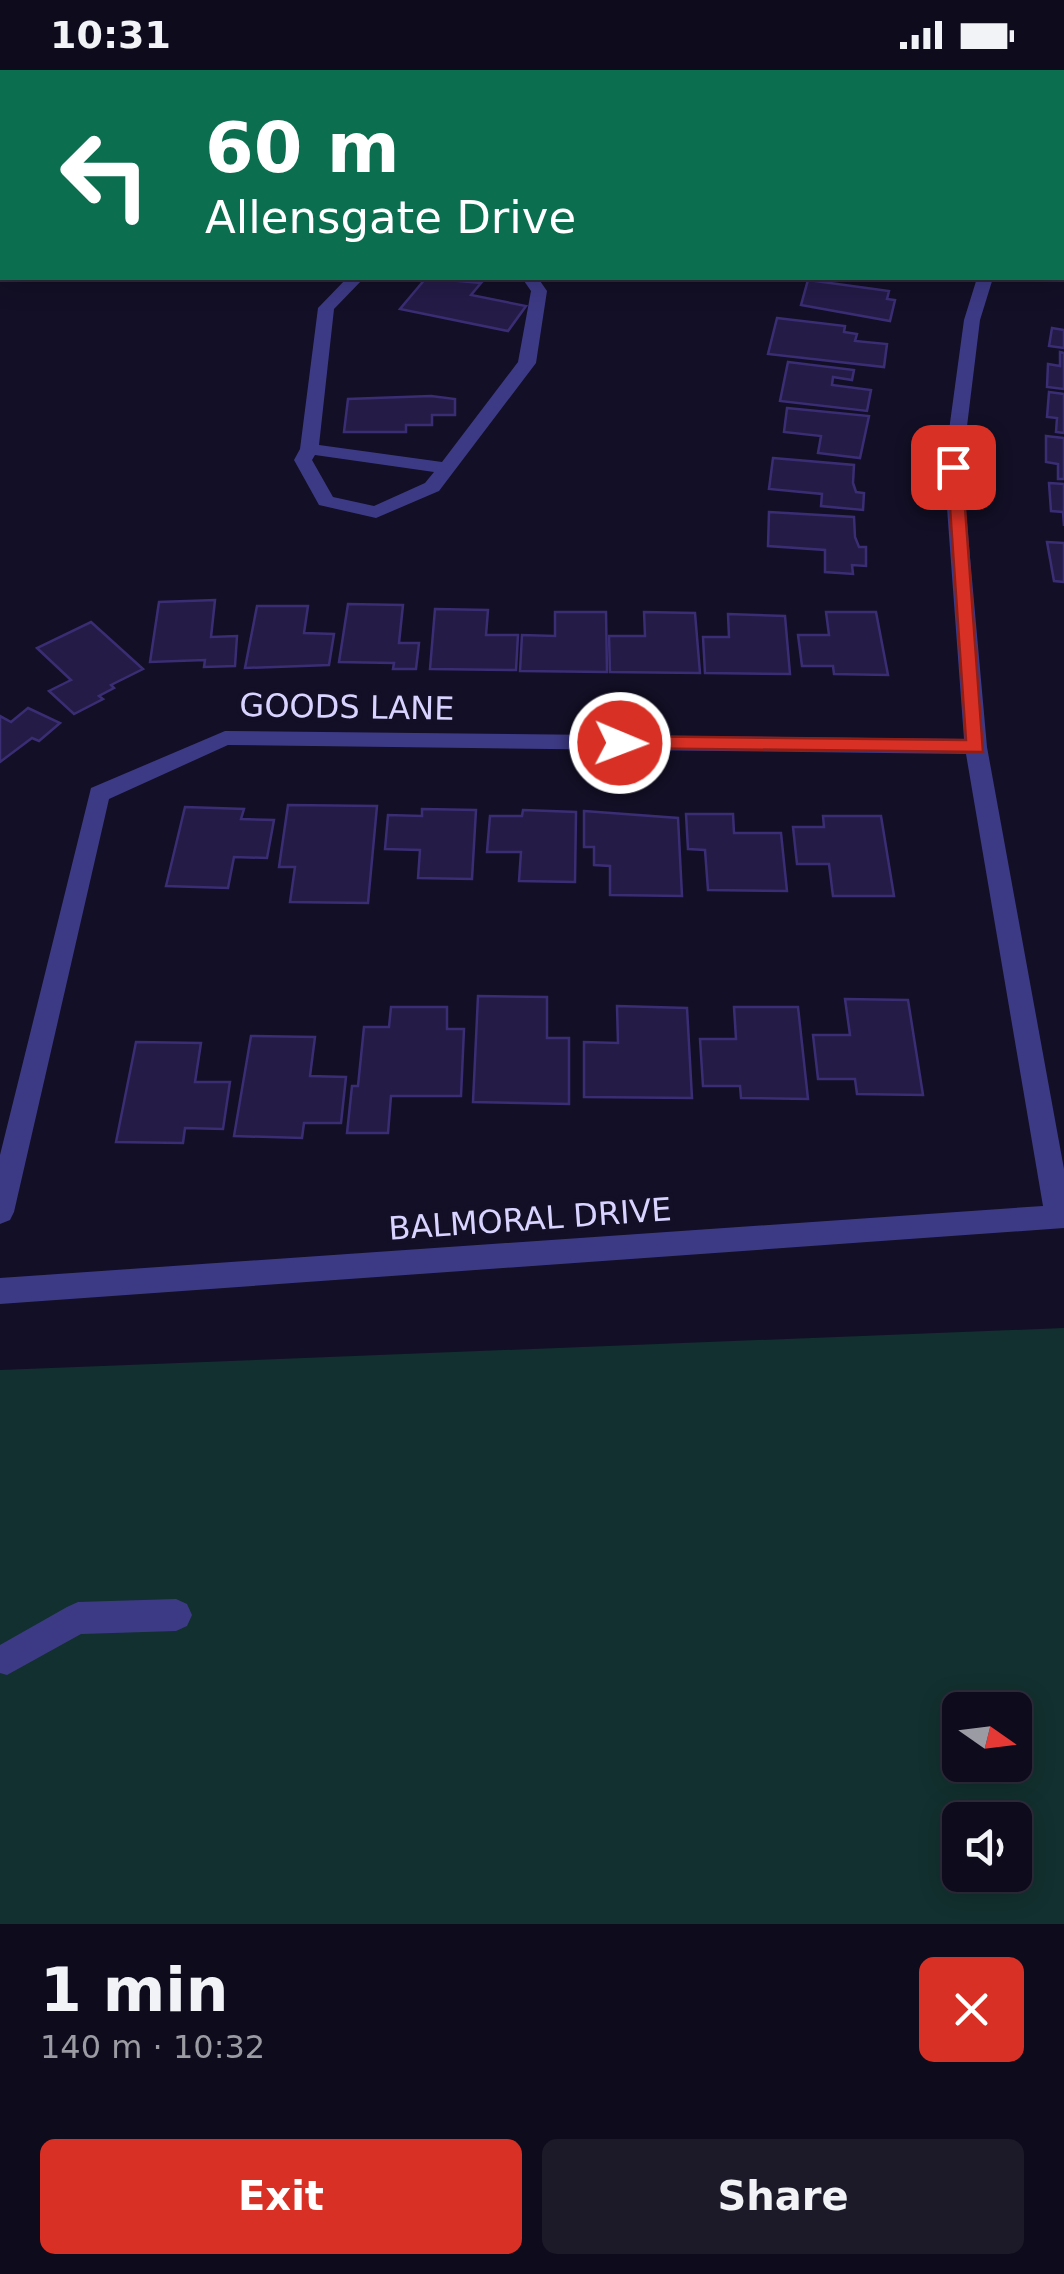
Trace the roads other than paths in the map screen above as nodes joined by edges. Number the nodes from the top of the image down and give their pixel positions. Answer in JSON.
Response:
{"nodes":[{"id":1,"x":354,"y":280,"type":"edge"},
{"id":2,"x":531,"y":280,"type":"edge"},
{"id":3,"x":984,"y":280,"type":"edge"},
{"id":4,"x":309,"y":450,"type":"junction"},
{"id":5,"x":446,"y":468,"type":"junction"},
{"id":6,"x":976,"y":747,"type":"junction"},
{"id":7,"x":0,"y":1212,"type":"edge"},
{"id":8,"x":1062,"y":1217,"type":"edge"},
{"id":9,"x":0,"y":1291,"type":"edge"},
{"id":10,"x":176,"y":1615,"type":"dead end"},
{"id":11,"x":7,"y":1659,"type":"dead end"}],
"edges":[{"from":1,"to":4,"type":"street"},
{"from":2,"to":5,"type":"street"},
{"from":3,"to":6,"type":"street"},
{"from":4,"to":5,"type":"street"},
{"from":4,"to":5,"type":"street"},
{"from":6,"to":7,"type":"street","name":"GOODS LANE"},
{"from":6,"to":8,"type":"street"},
{"from":8,"to":9,"type":"street","name":"BALMORAL DRIVE"},
{"from":10,"to":11,"type":"street"}]}
